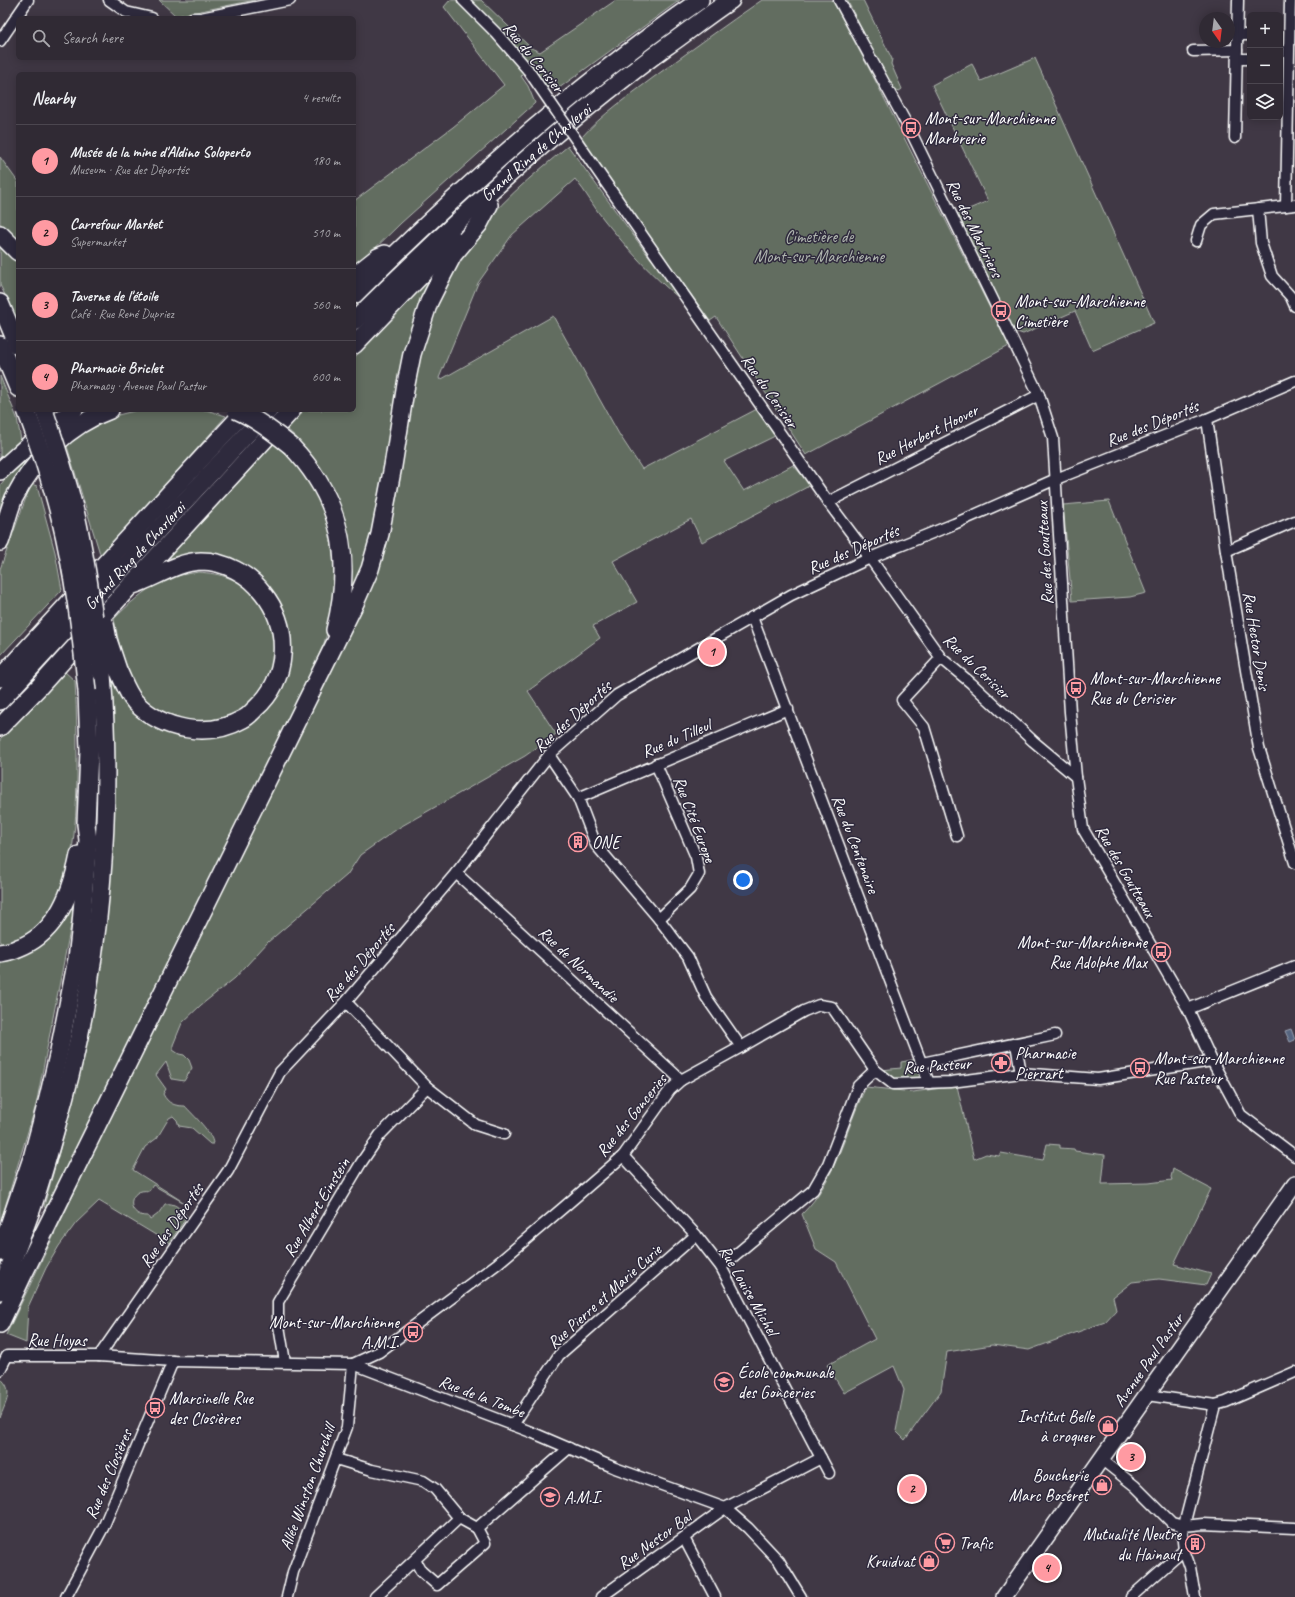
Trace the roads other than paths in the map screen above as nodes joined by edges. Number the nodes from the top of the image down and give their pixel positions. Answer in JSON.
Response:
{"nodes":[{"id":1,"x":28,"y":0,"type":"edge"},
{"id":2,"x":109,"y":0,"type":"edge"},
{"id":3,"x":290,"y":0,"type":"edge"},
{"id":4,"x":463,"y":0,"type":"edge"},
{"id":5,"x":700,"y":0,"type":"edge"},
{"id":6,"x":731,"y":0,"type":"edge"},
{"id":7,"x":840,"y":0,"type":"edge"},
{"id":8,"x":1238,"y":0,"type":"edge"},
{"id":9,"x":1290,"y":0,"type":"edge"},
{"id":10,"x":17,"y":16,"type":"edge"},
{"id":11,"x":143,"y":16,"type":"edge"},
{"id":12,"x":211,"y":16,"type":"edge"},
{"id":13,"x":16,"y":18,"type":"edge"},
{"id":14,"x":1237,"y":35,"type":"junction"},
{"id":15,"x":1247,"y":35,"type":"edge"},
{"id":16,"x":1284,"y":36,"type":"edge"},
{"id":17,"x":0,"y":41,"type":"edge"},
{"id":18,"x":1193,"y":51,"type":"dead end"},
{"id":19,"x":1237,"y":55,"type":"junction"},
{"id":20,"x":1247,"y":58,"type":"edge"},
{"id":21,"x":1284,"y":59,"type":"edge"},
{"id":22,"x":1235,"y":138,"type":"dead end"},
{"id":23,"x":532,"y":153,"type":"junction"},
{"id":24,"x":489,"y":205,"type":"junction"},
{"id":25,"x":1290,"y":206,"type":"edge"},
{"id":26,"x":1258,"y":209,"type":"junction"},
{"id":27,"x":0,"y":234,"type":"edge"},
{"id":28,"x":1196,"y":241,"type":"dead end"},
{"id":29,"x":400,"y":249,"type":"junction"},
{"id":30,"x":16,"y":250,"type":"edge"},
{"id":31,"x":356,"y":274,"type":"edge"},
{"id":32,"x":356,"y":293,"type":"edge"},
{"id":33,"x":1294,"y":300,"type":"edge"},
{"id":34,"x":0,"y":304,"type":"edge"},
{"id":35,"x":356,"y":319,"type":"edge"},
{"id":36,"x":16,"y":341,"type":"edge"},
{"id":37,"x":356,"y":343,"type":"edge"},
{"id":38,"x":0,"y":345,"type":"edge"},
{"id":39,"x":1295,"y":381,"type":"edge"},
{"id":40,"x":16,"y":382,"type":"edge"},
{"id":41,"x":1039,"y":395,"type":"junction"},
{"id":42,"x":27,"y":412,"type":"edge"},
{"id":43,"x":45,"y":412,"type":"edge"},
{"id":44,"x":71,"y":412,"type":"edge"},
{"id":45,"x":106,"y":412,"type":"edge"},
{"id":46,"x":241,"y":412,"type":"edge"},
{"id":47,"x":244,"y":412,"type":"edge"},
{"id":48,"x":267,"y":412,"type":"edge"},
{"id":49,"x":290,"y":412,"type":"edge"},
{"id":50,"x":1207,"y":419,"type":"junction"},
{"id":51,"x":0,"y":471,"type":"edge"},
{"id":52,"x":1056,"y":479,"type":"junction"},
{"id":53,"x":828,"y":502,"type":"junction"},
{"id":54,"x":1295,"y":521,"type":"edge"},
{"id":55,"x":0,"y":542,"type":"edge"},
{"id":56,"x":1226,"y":551,"type":"junction"},
{"id":57,"x":870,"y":558,"type":"junction"},
{"id":58,"x":130,"y":586,"type":"junction"},
{"id":59,"x":752,"y":617,"type":"junction"},
{"id":60,"x":941,"y":658,"type":"junction"},
{"id":61,"x":326,"y":661,"type":"junction"},
{"id":62,"x":110,"y":672,"type":"junction"},
{"id":63,"x":0,"y":678,"type":"edge"},
{"id":64,"x":0,"y":701,"type":"edge"},
{"id":65,"x":788,"y":708,"type":"junction"},
{"id":66,"x":0,"y":727,"type":"edge"},
{"id":67,"x":549,"y":755,"type":"junction"},
{"id":68,"x":656,"y":764,"type":"junction"},
{"id":69,"x":1076,"y":777,"type":"junction"},
{"id":70,"x":578,"y":798,"type":"junction"},
{"id":71,"x":86,"y":824,"type":"junction"},
{"id":72,"x":957,"y":836,"type":"dead end"},
{"id":73,"x":1295,"y":863,"type":"edge"},
{"id":74,"x":456,"y":873,"type":"junction"},
{"id":75,"x":659,"y":919,"type":"junction"},
{"id":76,"x":0,"y":953,"type":"edge"},
{"id":77,"x":1295,"y":966,"type":"edge"},
{"id":78,"x":346,"y":1002,"type":"junction"},
{"id":79,"x":1188,"y":1009,"type":"junction"},
{"id":80,"x":1055,"y":1035,"type":"dead end"},
{"id":81,"x":1016,"y":1044,"type":"junction"},
{"id":82,"x":741,"y":1047,"type":"junction"},
{"id":83,"x":1212,"y":1061,"type":"junction"},
{"id":84,"x":922,"y":1063,"type":"junction"},
{"id":85,"x":875,"y":1070,"type":"junction"},
{"id":86,"x":1021,"y":1073,"type":"junction"},
{"id":87,"x":680,"y":1080,"type":"junction"},
{"id":88,"x":929,"y":1083,"type":"junction"},
{"id":89,"x":427,"y":1087,"type":"junction"},
{"id":90,"x":504,"y":1134,"type":"dead end"},
{"id":91,"x":623,"y":1156,"type":"junction"},
{"id":92,"x":1295,"y":1156,"type":"edge"},
{"id":93,"x":1295,"y":1184,"type":"edge"},
{"id":94,"x":696,"y":1234,"type":"junction"},
{"id":95,"x":0,"y":1252,"type":"edge"},
{"id":96,"x":721,"y":1267,"type":"junction"},
{"id":97,"x":0,"y":1291,"type":"edge"},
{"id":98,"x":0,"y":1324,"type":"edge"},
{"id":99,"x":99,"y":1356,"type":"junction"},
{"id":100,"x":173,"y":1361,"type":"junction"},
{"id":101,"x":286,"y":1362,"type":"junction"},
{"id":102,"x":353,"y":1364,"type":"junction"},
{"id":103,"x":0,"y":1370,"type":"edge"},
{"id":104,"x":1295,"y":1372,"type":"edge"},
{"id":105,"x":1147,"y":1395,"type":"junction"},
{"id":106,"x":1215,"y":1405,"type":"junction"},
{"id":107,"x":513,"y":1426,"type":"junction"},
{"id":108,"x":569,"y":1448,"type":"junction"},
{"id":109,"x":821,"y":1458,"type":"junction"},
{"id":110,"x":336,"y":1459,"type":"junction"},
{"id":111,"x":1101,"y":1460,"type":"junction"},
{"id":112,"x":829,"y":1473,"type":"dead end"},
{"id":113,"x":725,"y":1508,"type":"junction"},
{"id":114,"x":460,"y":1518,"type":"junction"},
{"id":115,"x":1184,"y":1526,"type":"junction"},
{"id":116,"x":478,"y":1528,"type":"junction"},
{"id":117,"x":1295,"y":1528,"type":"edge"},
{"id":118,"x":684,"y":1538,"type":"junction"},
{"id":119,"x":1184,"y":1550,"type":"junction"},
{"id":120,"x":415,"y":1560,"type":"junction"},
{"id":121,"x":66,"y":1597,"type":"edge"},
{"id":122,"x":287,"y":1597,"type":"edge"},
{"id":123,"x":375,"y":1597,"type":"edge"},
{"id":124,"x":601,"y":1597,"type":"edge"},
{"id":125,"x":715,"y":1597,"type":"edge"},
{"id":126,"x":801,"y":1597,"type":"edge"},
{"id":127,"x":1004,"y":1597,"type":"edge"},
{"id":128,"x":1131,"y":1597,"type":"edge"},
{"id":129,"x":1195,"y":1597,"type":"edge"}],
"edges":[{"from":1,"to":10,"type":"street"},
{"from":2,"to":11,"type":"street"},
{"from":3,"to":12,"type":"street"},
{"from":4,"to":53,"type":"street","name":"Rue du Cerisier","bridge":true},
{"from":5,"to":29,"type":"highway","name":"Grand Ring de Charleroi"},
{"from":6,"to":23,"type":"highway","name":"Grand Ring de Charleroi"},
{"from":7,"to":41,"type":"street","name":"Rue des Marbriers"},
{"from":8,"to":14,"type":"street"},
{"from":9,"to":16,"type":"street"},
{"from":13,"to":17,"type":"street"},
{"from":14,"to":15,"type":"street"},
{"from":14,"to":19,"type":"street"},
{"from":16,"to":21,"type":"street"},
{"from":18,"to":19,"type":"street"},
{"from":19,"to":20,"type":"street"},
{"from":19,"to":22,"type":"street"},
{"from":21,"to":25,"type":"street"},
{"from":23,"to":24,"type":"highway"},
{"from":23,"to":35,"type":"highway","name":"Grand Ring de Charleroi"},
{"from":24,"to":37,"type":"highway"},
{"from":24,"to":61,"type":"highway"},
{"from":25,"to":26,"type":"street"},
{"from":26,"to":28,"type":"street"},
{"from":26,"to":33,"type":"street"},
{"from":27,"to":30,"type":"highway"},
{"from":29,"to":31,"type":"highway"},
{"from":29,"to":32,"type":"highway","name":"Grand Ring de Charleroi"},
{"from":34,"to":36,"type":"highway"},
{"from":38,"to":40,"type":"highway"},
{"from":39,"to":50,"type":"street","name":"Rue des Déportés"},
{"from":41,"to":52,"type":"street","name":"Rue des Marbriers"},
{"from":41,"to":53,"type":"street","name":"Rue Herbert Hoover"},
{"from":42,"to":71,"type":"highway","bridge":true},
{"from":43,"to":62,"type":"highway","bridge":true},
{"from":44,"to":51,"type":"highway"},
{"from":45,"to":55,"type":"highway"},
{"from":46,"to":61,"type":"highway","bridge":true},
{"from":47,"to":63,"type":"highway","name":"Grand Ring de Charleroi"},
{"from":48,"to":64,"type":"highway","name":"Grand Ring de Charleroi"},
{"from":49,"to":58,"type":"highway"},
{"from":50,"to":52,"type":"street","name":"Rue des Déportés"},
{"from":50,"to":56,"type":"street","name":"Rue Hector Denis"},
{"from":52,"to":57,"type":"street","name":"Rue des Déportés"},
{"from":52,"to":69,"type":"street","name":"Rue des Goutteaux"},
{"from":53,"to":57,"type":"street","name":"Rue du Cerisier"},
{"from":54,"to":56,"type":"street"},
{"from":56,"to":73,"type":"street","name":"Rue Hector Denis"},
{"from":57,"to":59,"type":"street","name":"Rue des Déportés"},
{"from":57,"to":60,"type":"street","name":"Rue du Cerisier"},
{"from":58,"to":62,"type":"highway"},
{"from":58,"to":66,"type":"highway"},
{"from":59,"to":65,"type":"street","name":"Rue du Centenaire"},
{"from":59,"to":67,"type":"street","name":"Rue des Déportés"},
{"from":60,"to":69,"type":"street","name":"Rue du Cerisier"},
{"from":60,"to":72,"type":"street"},
{"from":61,"to":98,"type":"highway"},
{"from":62,"to":97,"type":"highway"},
{"from":65,"to":68,"type":"street","name":"Rue du Tilleul"},
{"from":65,"to":84,"type":"street","name":"Rue du Centenaire"},
{"from":67,"to":70,"type":"street"},
{"from":67,"to":74,"type":"street","name":"Rue des Déportés"},
{"from":68,"to":70,"type":"street","name":"Rue du Tilleul"},
{"from":68,"to":75,"type":"street","name":"Rue Cité Europe"},
{"from":69,"to":79,"type":"street","name":"Rue des Goutteaux"},
{"from":70,"to":75,"type":"street"},
{"from":71,"to":76,"type":"highway"},
{"from":71,"to":95,"type":"highway"},
{"from":74,"to":78,"type":"street","name":"Rue des Déportés"},
{"from":74,"to":87,"type":"street","name":"Rue de Normandie"},
{"from":75,"to":82,"type":"street"},
{"from":77,"to":79,"type":"street"},
{"from":78,"to":89,"type":"street"},
{"from":78,"to":99,"type":"street","name":"Rue des Déportés"},
{"from":79,"to":83,"type":"street","name":"Rue des Goutteaux"},
{"from":80,"to":81,"type":"street"},
{"from":81,"to":84,"type":"street"},
{"from":81,"to":86,"type":"street"},
{"from":82,"to":85,"type":"street","name":"Rue des Gonceries"},
{"from":82,"to":87,"type":"street","name":"Rue des Gonceries"},
{"from":83,"to":86,"type":"street","name":"Rue Pasteur"},
{"from":83,"to":92,"type":"street","name":"Rue des Goutteaux"},
{"from":84,"to":88,"type":"street","name":"Rue du Centenaire"},
{"from":85,"to":88,"type":"street","name":"Rue Pasteur"},
{"from":85,"to":96,"type":"street"},
{"from":86,"to":88,"type":"street","name":"Rue Pasteur"},
{"from":87,"to":91,"type":"street","name":"Rue des Gonceries"},
{"from":89,"to":90,"type":"street"},
{"from":89,"to":101,"type":"street","name":"Rue Albert Einstein"},
{"from":91,"to":94,"type":"street","name":"Rue Louise Michel"},
{"from":91,"to":102,"type":"street","name":"Rue des Gonceries"},
{"from":93,"to":105,"type":"main road","name":"Avenue Paul Pastur"},
{"from":94,"to":96,"type":"street","name":"Rue Louise Michel"},
{"from":94,"to":107,"type":"street","name":"Rue Pierre et Marie Curie"},
{"from":96,"to":109,"type":"street","name":"Rue Louise Michel"},
{"from":99,"to":100,"type":"street","name":"Rue de la Tombe"},
{"from":99,"to":103,"type":"street","name":"Rue Hoyas"},
{"from":100,"to":101,"type":"street","name":"Rue de la Tombe"},
{"from":100,"to":121,"type":"street","name":"Rue des Closières"},
{"from":101,"to":102,"type":"street","name":"Rue de la Tombe"},
{"from":102,"to":107,"type":"street","name":"Rue de la Tombe"},
{"from":102,"to":110,"type":"street","name":"Allée Winston Churchill"},
{"from":104,"to":106,"type":"street"},
{"from":105,"to":106,"type":"street"},
{"from":105,"to":111,"type":"main road","name":"Avenue Paul Pastur"},
{"from":106,"to":115,"type":"street"},
{"from":107,"to":108,"type":"street","name":"Rue de la Tombe"},
{"from":108,"to":113,"type":"street","name":"Rue de la Tombe"},
{"from":108,"to":116,"type":"street"},
{"from":109,"to":112,"type":"street","name":"Rue Louise Michel"},
{"from":109,"to":113,"type":"street"},
{"from":110,"to":114,"type":"street"},
{"from":110,"to":122,"type":"street","name":"Allée Winston Churchill"},
{"from":111,"to":115,"type":"street"},
{"from":111,"to":127,"type":"main road","name":"Avenue Paul Pastur"},
{"from":113,"to":118,"type":"street","name":"Rue Nestor Bal"},
{"from":113,"to":126,"type":"street","name":"Rue de la Tombe"},
{"from":114,"to":116,"type":"street"},
{"from":114,"to":120,"type":"street"},
{"from":115,"to":117,"type":"street"},
{"from":115,"to":119,"type":"street"},
{"from":116,"to":120,"type":"street"},
{"from":118,"to":124,"type":"street","name":"Rue Nestor Bal"},
{"from":118,"to":125,"type":"street"},
{"from":119,"to":128,"type":"street"},
{"from":119,"to":129,"type":"street"},
{"from":120,"to":123,"type":"street"}]}
